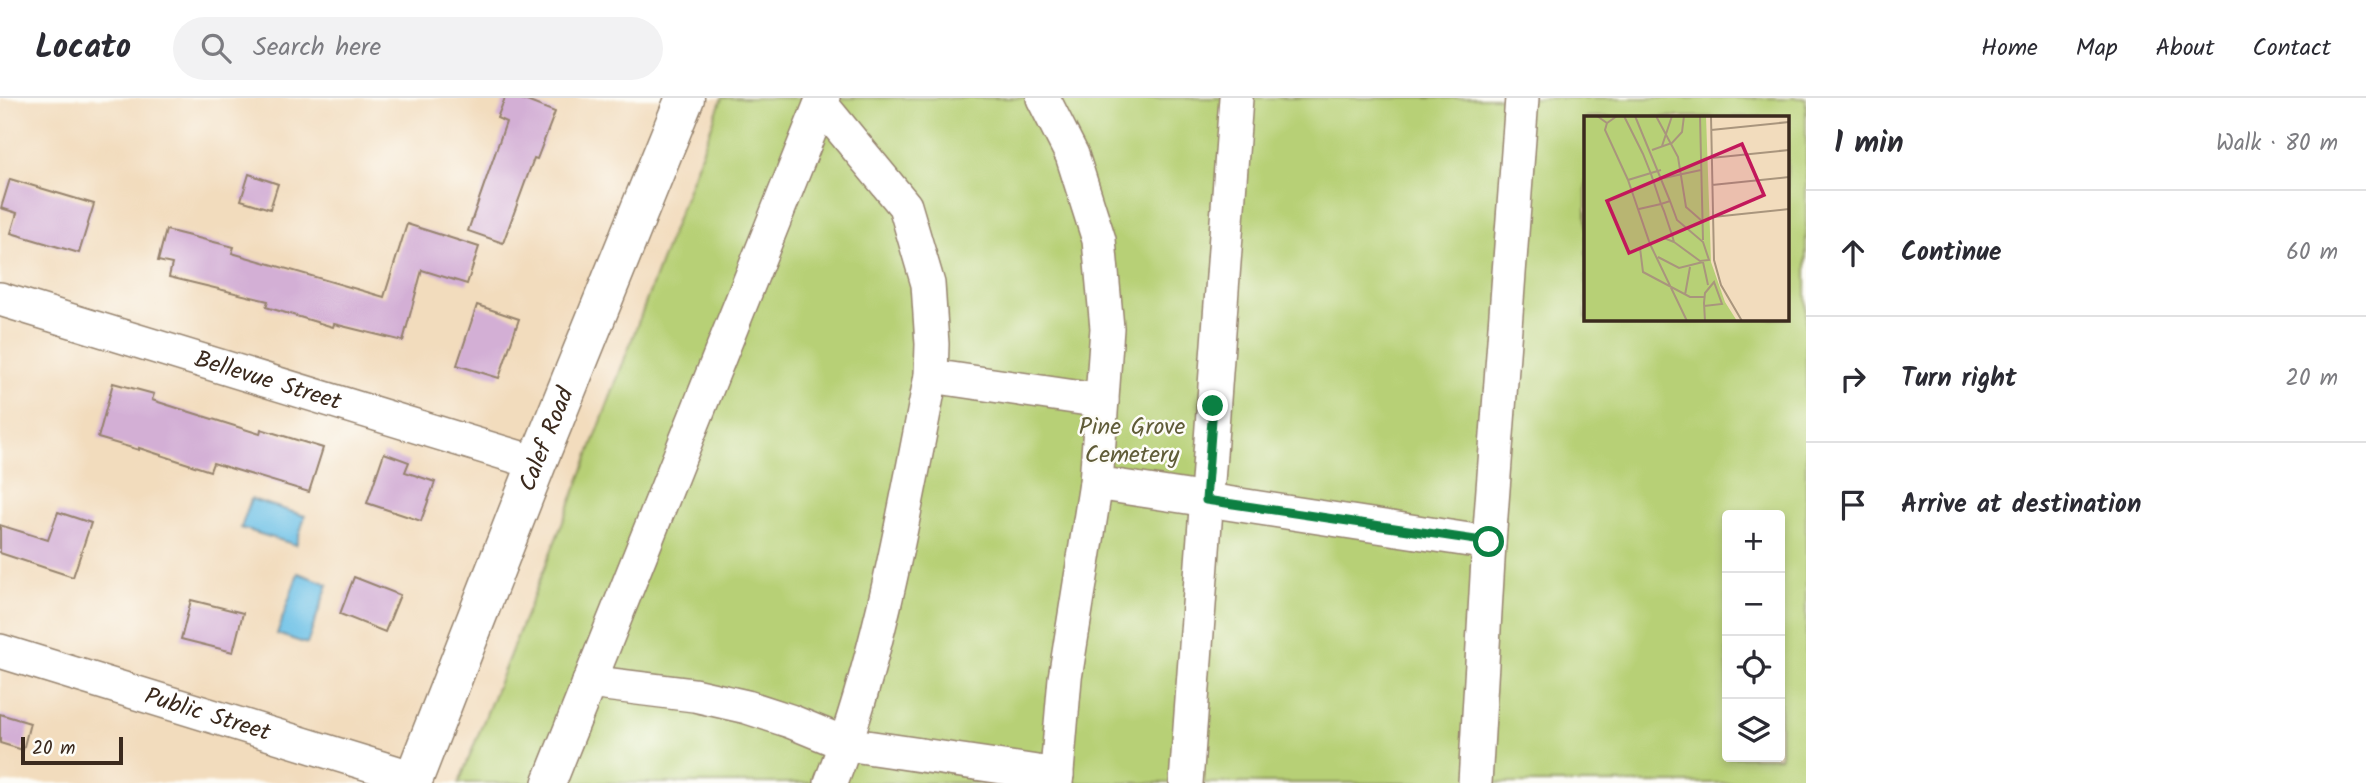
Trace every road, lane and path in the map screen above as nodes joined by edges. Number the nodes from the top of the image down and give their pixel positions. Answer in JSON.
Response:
{"nodes":[{"id":1,"x":1043,"y":98,"type":"edge"},
{"id":2,"x":1236,"y":98,"type":"edge"},
{"id":3,"x":1522,"y":98,"type":"edge"},
{"id":4,"x":682,"y":99,"type":"edge"},
{"id":5,"x":822,"y":101,"type":"edge"},
{"id":6,"x":0,"y":299,"type":"edge"},
{"id":7,"x":931,"y":376,"type":"junction"},
{"id":8,"x":1102,"y":401,"type":"junction"},
{"id":9,"x":537,"y":463,"type":"junction"},
{"id":10,"x":1097,"y":483,"type":"junction"},
{"id":11,"x":1206,"y":500,"type":"junction"},
{"id":12,"x":1489,"y":542,"type":"junction"},
{"id":13,"x":0,"y":652,"type":"edge"},
{"id":14,"x":589,"y":682,"type":"junction"},
{"id":15,"x":846,"y":744,"type":"junction"},
{"id":16,"x":1056,"y":779,"type":"edge"},
{"id":17,"x":413,"y":780,"type":"edge"},
{"id":18,"x":549,"y":783,"type":"edge"},
{"id":19,"x":831,"y":783,"type":"edge"},
{"id":20,"x":1186,"y":783,"type":"edge"},
{"id":21,"x":1475,"y":783,"type":"edge"}],
"edges":[{"from":1,"to":8,"type":"street"},
{"from":2,"to":11,"type":"street"},
{"from":3,"to":12,"type":"street"},
{"from":4,"to":9,"type":"main road","name":"Calef Road"},
{"from":5,"to":7,"type":"street"},
{"from":5,"to":14,"type":"street"},
{"from":6,"to":9,"type":"street","name":"Bellevue Street"},
{"from":7,"to":8,"type":"street"},
{"from":7,"to":15,"type":"street"},
{"from":8,"to":10,"type":"street"},
{"from":9,"to":17,"type":"main road","name":"Calef Road"},
{"from":10,"to":11,"type":"street"},
{"from":10,"to":16,"type":"street"},
{"from":11,"to":12,"type":"street"},
{"from":11,"to":20,"type":"street"},
{"from":12,"to":21,"type":"street"},
{"from":13,"to":17,"type":"street","name":"Public Street"},
{"from":14,"to":15,"type":"street"},
{"from":14,"to":18,"type":"street"},
{"from":15,"to":16,"type":"street"},
{"from":15,"to":19,"type":"street"}]}
